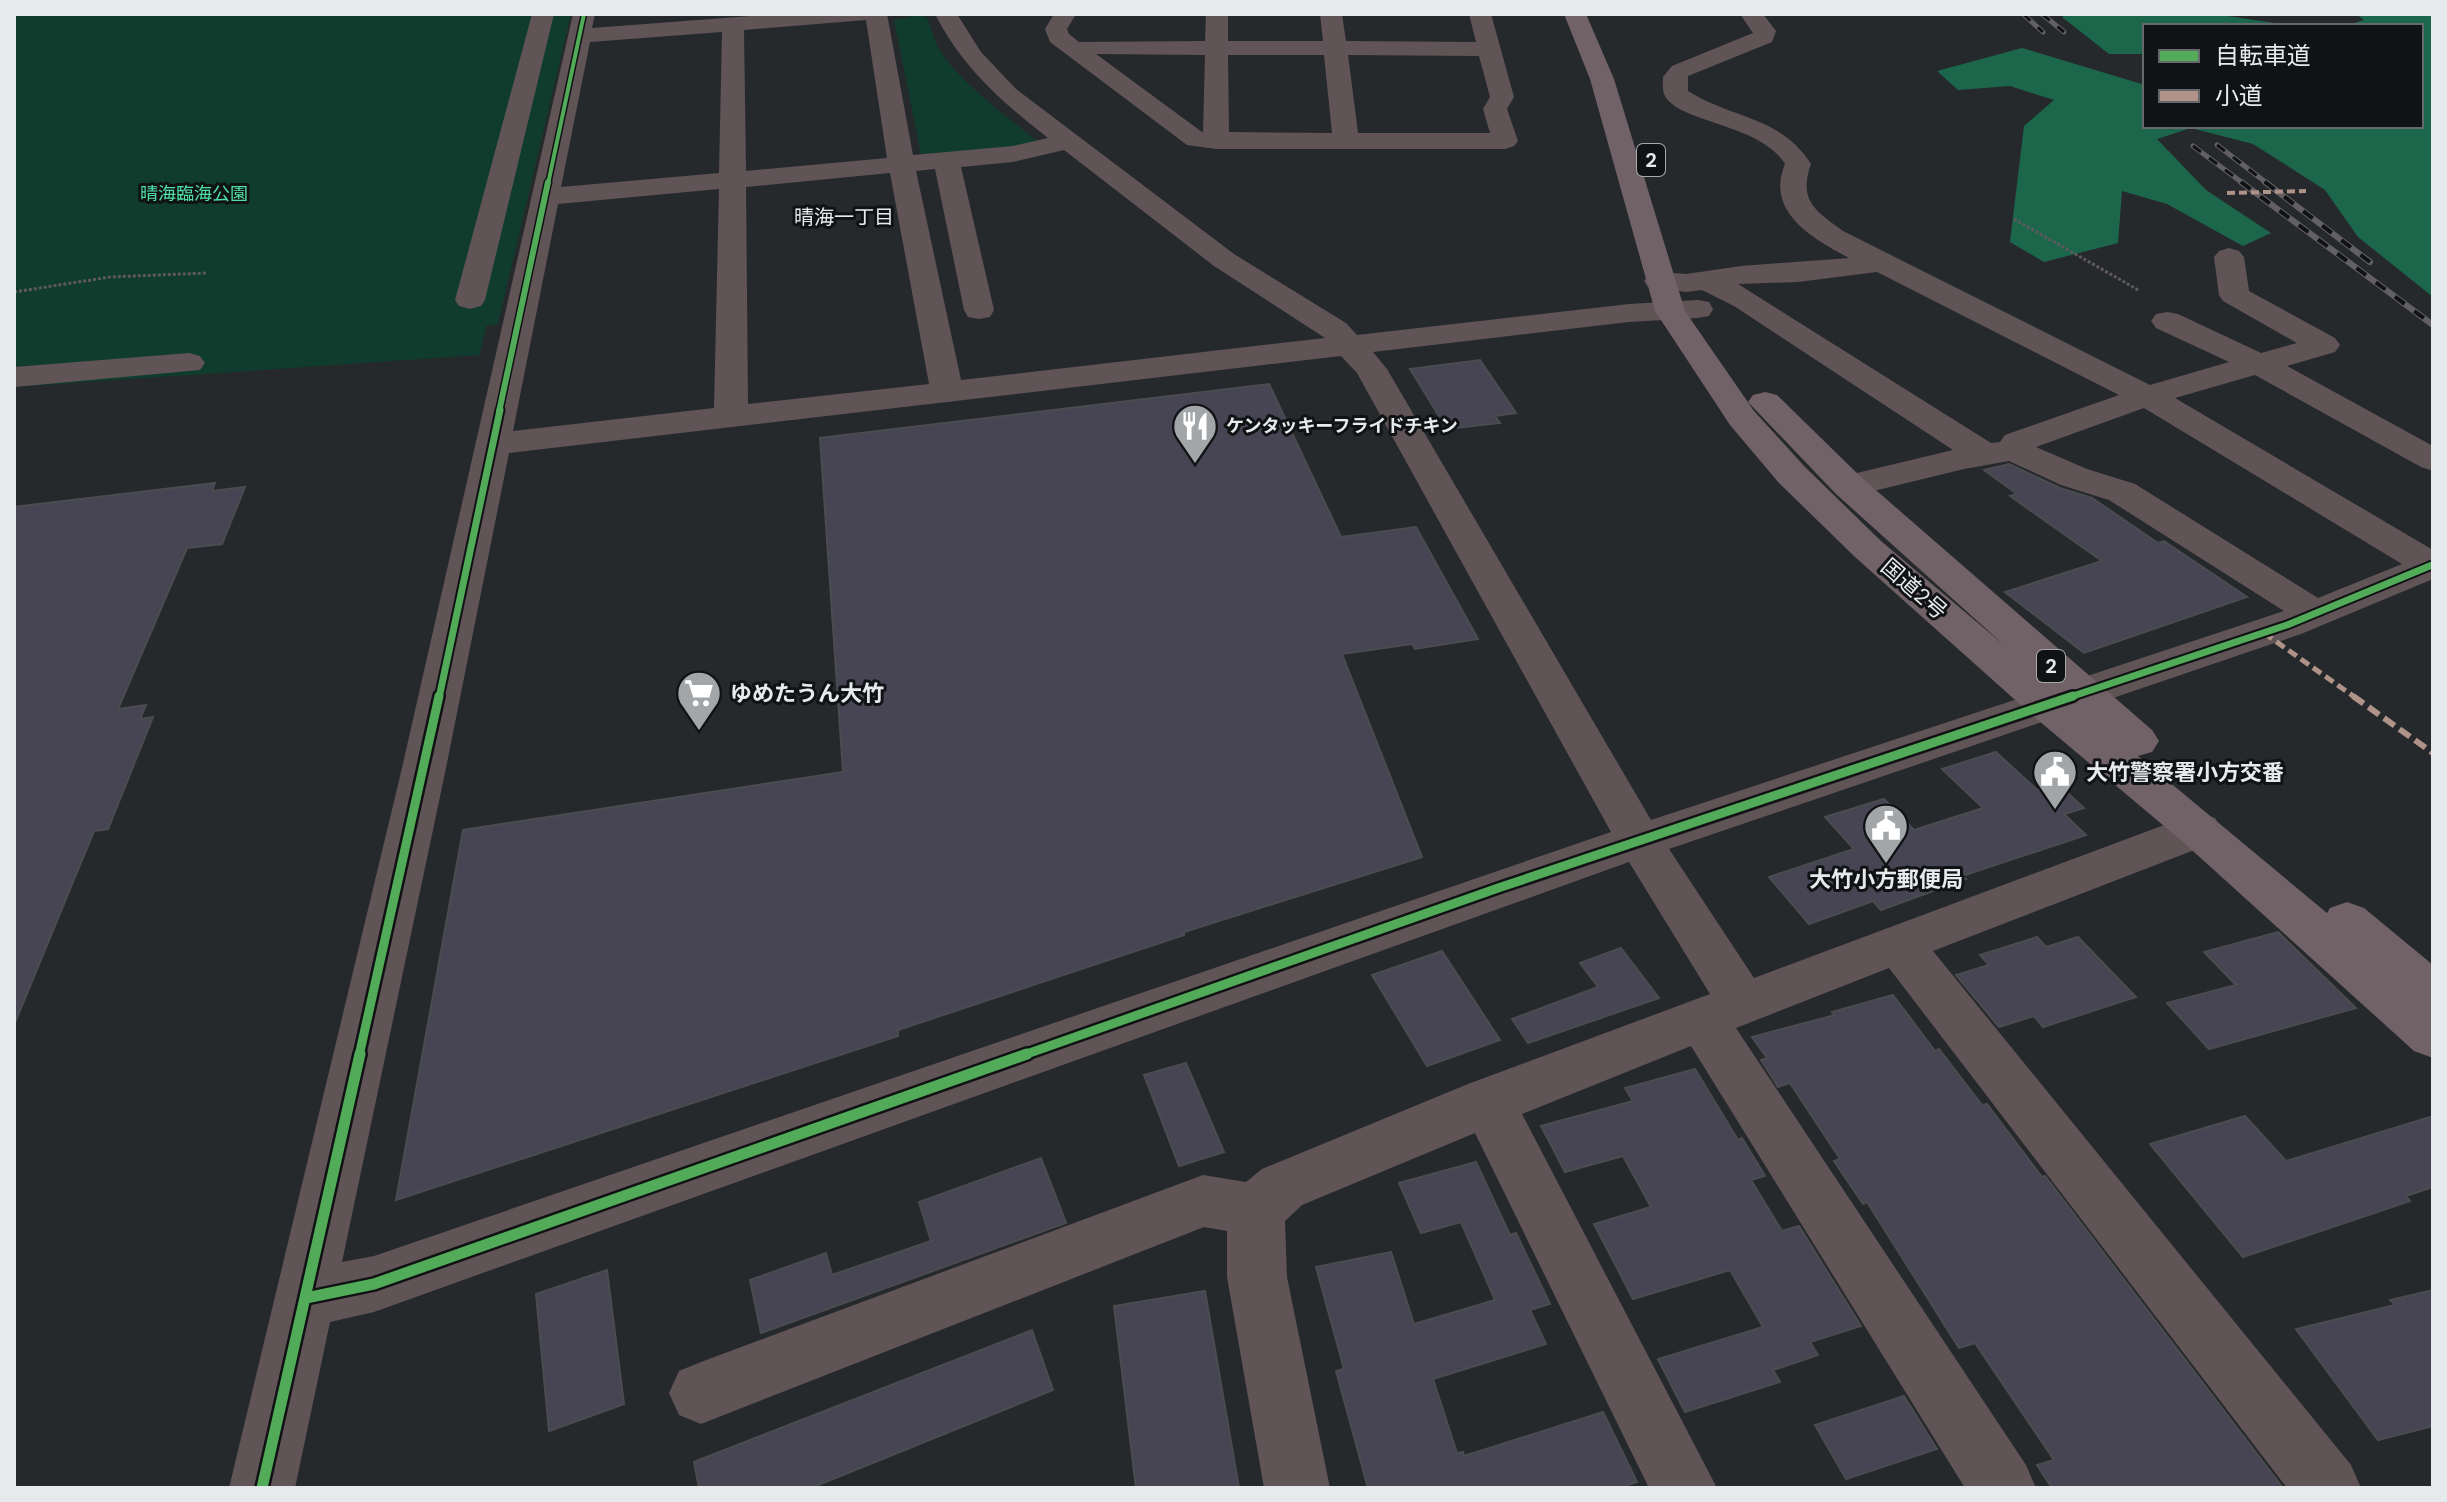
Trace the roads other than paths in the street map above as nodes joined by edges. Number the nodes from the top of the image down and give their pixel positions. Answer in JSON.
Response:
{"nodes":[{"id":1,"x":865,"y":14,"type":"edge"},
{"id":2,"x":876,"y":14,"type":"edge"},
{"id":3,"x":946,"y":14,"type":"edge"},
{"id":4,"x":1065,"y":14,"type":"edge"},
{"id":5,"x":1217,"y":14,"type":"edge"},
{"id":6,"x":1331,"y":14,"type":"edge"},
{"id":7,"x":1480,"y":14,"type":"edge"},
{"id":8,"x":1575,"y":14,"type":"edge"},
{"id":9,"x":1596,"y":14,"type":"edge"},
{"id":10,"x":1751,"y":14,"type":"edge"},
{"id":11,"x":569,"y":21,"type":"edge"},
{"id":12,"x":733,"y":24,"type":"junction"},
{"id":13,"x":1216,"y":48,"type":"junction"},
{"id":14,"x":1334,"y":48,"type":"junction"},
{"id":15,"x":1490,"y":49,"type":"junction"},
{"id":16,"x":1074,"y":50,"type":"junction"},
{"id":17,"x":1640,"y":120,"type":"dead end"},
{"id":18,"x":1068,"y":141,"type":"junction"},
{"id":19,"x":1216,"y":141,"type":"junction"},
{"id":20,"x":1346,"y":141,"type":"junction"},
{"id":21,"x":1648,"y":149,"type":"dead end"},
{"id":22,"x":946,"y":160,"type":"junction"},
{"id":23,"x":901,"y":163,"type":"junction"},
{"id":24,"x":731,"y":179,"type":"junction"},
{"id":25,"x":546,"y":197,"type":"junction"},
{"id":26,"x":2229,"y":257,"type":"dead end"},
{"id":27,"x":1881,"y":263,"type":"junction"},
{"id":28,"x":1684,"y":293,"type":"junction"},
{"id":29,"x":470,"y":300,"type":"dead end"},
{"id":30,"x":979,"y":310,"type":"dead end"},
{"id":31,"x":2167,"y":321,"type":"dead end"},
{"id":32,"x":1352,"y":345,"type":"junction"},
{"id":33,"x":189,"y":363,"type":"dead end"},
{"id":34,"x":2259,"y":364,"type":"junction"},
{"id":35,"x":14,"y":377,"type":"edge"},
{"id":36,"x":947,"y":392,"type":"junction"},
{"id":37,"x":2147,"y":396,"type":"junction"},
{"id":38,"x":731,"y":417,"type":"junction"},
{"id":39,"x":492,"y":444,"type":"junction"},
{"id":40,"x":1999,"y":452,"type":"junction"},
{"id":41,"x":2433,"y":460,"type":"edge"},
{"id":42,"x":1849,"y":486,"type":"junction"},
{"id":43,"x":2426,"y":555,"type":"edge"},
{"id":44,"x":2313,"y":612,"type":"junction"},
{"id":45,"x":2065,"y":700,"type":"junction"},
{"id":46,"x":2199,"y":830,"type":"junction"},
{"id":47,"x":1640,"y":842,"type":"junction"},
{"id":48,"x":1899,"y":945,"type":"junction"},
{"id":49,"x":2433,"y":995,"type":"edge"},
{"id":50,"x":1722,"y":1010,"type":"junction"},
{"id":51,"x":2433,"y":1036,"type":"edge"},
{"id":52,"x":1487,"y":1101,"type":"junction"},
{"id":53,"x":1256,"y":1210,"type":"junction"},
{"id":54,"x":306,"y":1298,"type":"junction"},
{"id":55,"x":701,"y":1393,"type":"dead end"},
{"id":56,"x":262,"y":1488,"type":"edge"},
{"id":57,"x":1297,"y":1488,"type":"edge"},
{"id":58,"x":1684,"y":1488,"type":"edge"},
{"id":59,"x":2003,"y":1488,"type":"edge"},
{"id":60,"x":2328,"y":1488,"type":"edge"}],
"edges":[{"from":1,"to":12,"type":"street"},
{"from":2,"to":23,"type":"street"},
{"from":3,"to":18,"type":"street"},
{"from":4,"to":16,"type":"street"},
{"from":5,"to":13,"type":"street"},
{"from":6,"to":14,"type":"street"},
{"from":7,"to":15,"type":"street"},
{"from":8,"to":28,"type":"highway","name":"国道2号","number":"2"},
{"from":9,"to":17,"type":"highway","number":"2"},
{"from":10,"to":27,"type":"street"},
{"from":11,"to":12,"type":"street"},
{"from":11,"to":25,"type":"street"},
{"from":11,"to":29,"type":"street"},
{"from":12,"to":24,"type":"street"},
{"from":13,"to":14,"type":"street"},
{"from":13,"to":16,"type":"street"},
{"from":13,"to":19,"type":"street"},
{"from":14,"to":15,"type":"street"},
{"from":14,"to":20,"type":"street"},
{"from":15,"to":20,"type":"street"},
{"from":16,"to":19,"type":"street"},
{"from":18,"to":22,"type":"street"},
{"from":18,"to":32,"type":"street"},
{"from":19,"to":20,"type":"street"},
{"from":21,"to":28,"type":"highway","name":"国道2号","number":"2"},
{"from":22,"to":23,"type":"street"},
{"from":22,"to":30,"type":"street"},
{"from":23,"to":24,"type":"street"},
{"from":23,"to":36,"type":"street"},
{"from":24,"to":25,"type":"street"},
{"from":24,"to":38,"type":"street"},
{"from":25,"to":39,"type":"street"},
{"from":26,"to":34,"type":"street"},
{"from":27,"to":28,"type":"street"},
{"from":27,"to":37,"type":"street"},
{"from":28,"to":32,"type":"street"},
{"from":28,"to":40,"type":"street"},
{"from":28,"to":42,"type":"highway","name":"国道2号","number":"2"},
{"from":28,"to":45,"type":"highway","name":"国道2号","number":"2"},
{"from":31,"to":34,"type":"street"},
{"from":32,"to":36,"type":"street"},
{"from":32,"to":47,"type":"street"},
{"from":33,"to":35,"type":"street"},
{"from":34,"to":37,"type":"street"},
{"from":34,"to":41,"type":"street"},
{"from":36,"to":38,"type":"street"},
{"from":37,"to":40,"type":"street"},
{"from":37,"to":43,"type":"street"},
{"from":38,"to":39,"type":"street"},
{"from":39,"to":54,"type":"street"},
{"from":40,"to":42,"type":"street"},
{"from":40,"to":44,"type":"street"},
{"from":42,"to":45,"type":"highway","name":"国道2号","number":"2"},
{"from":43,"to":44,"type":"street"},
{"from":44,"to":45,"type":"street"},
{"from":45,"to":46,"type":"highway","name":"国道2号","number":"2"},
{"from":45,"to":47,"type":"street"},
{"from":45,"to":49,"type":"highway","name":"国道2号","number":"2"},
{"from":46,"to":48,"type":"street"},
{"from":46,"to":51,"type":"highway","name":"国道2号","number":"2"},
{"from":47,"to":50,"type":"street"},
{"from":47,"to":54,"type":"street"},
{"from":48,"to":50,"type":"street"},
{"from":48,"to":60,"type":"street"},
{"from":50,"to":52,"type":"street"},
{"from":50,"to":59,"type":"street"},
{"from":52,"to":53,"type":"street"},
{"from":52,"to":58,"type":"street"},
{"from":53,"to":55,"type":"street"},
{"from":53,"to":57,"type":"street"},
{"from":54,"to":56,"type":"street"}]}
